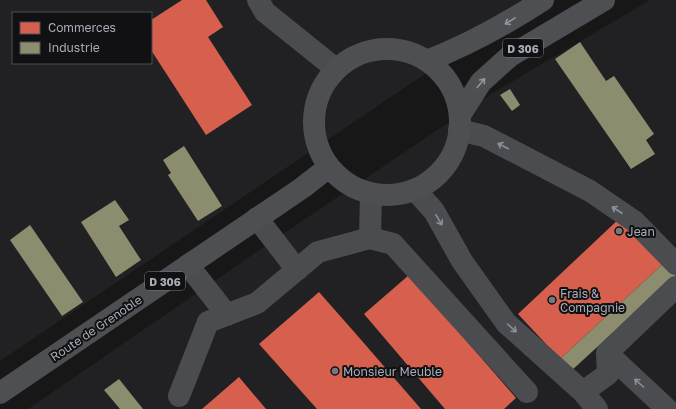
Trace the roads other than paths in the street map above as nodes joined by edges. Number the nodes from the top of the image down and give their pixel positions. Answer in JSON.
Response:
{"nodes":[{"id":1,"x":258,"y":0,"type":"edge"},
{"id":2,"x":543,"y":0,"type":"edge"},
{"id":3,"x":604,"y":0,"type":"edge"},
{"id":4,"x":427,"y":61,"type":"junction"},
{"id":5,"x":336,"y":69,"type":"junction"},
{"id":6,"x":459,"y":123,"type":"junction"},
{"id":7,"x":329,"y":167,"type":"junction"},
{"id":8,"x":415,"y":190,"type":"junction"},
{"id":9,"x":371,"y":194,"type":"junction"},
{"id":10,"x":257,"y":218,"type":"junction"},
{"id":11,"x":370,"y":238,"type":"junction"},
{"id":12,"x":676,"y":264,"type":"edge"},
{"id":13,"x":188,"y":265,"type":"junction"},
{"id":14,"x":297,"y":270,"type":"junction"},
{"id":15,"x":676,"y":287,"type":"edge"},
{"id":16,"x":227,"y":315,"type":"junction"},
{"id":17,"x":607,"y":353,"type":"junction"},
{"id":18,"x":527,"y":392,"type":"dead end"},
{"id":19,"x":583,"y":392,"type":"junction"},
{"id":20,"x":0,"y":393,"type":"edge"},
{"id":21,"x":179,"y":396,"type":"dead end"},
{"id":22,"x":597,"y":409,"type":"edge"},
{"id":23,"x":667,"y":409,"type":"edge"}],
"edges":[{"from":1,"to":5,"type":"street"},
{"from":2,"to":4,"type":"main road","number":"D 306","one_way":true},
{"from":6,"to":3,"type":"main road","number":"D 306","one_way":true},
{"from":4,"to":5,"type":"main road"},
{"from":4,"to":6,"type":"main road"},
{"from":5,"to":7,"type":"main road"},
{"from":6,"to":8,"type":"main road"},
{"from":12,"to":6,"type":"street","one_way":true},
{"from":7,"to":9,"type":"main road"},
{"from":7,"to":10,"type":"main road","name":"Route de Grenoble","number":"D 306"},
{"from":8,"to":9,"type":"main road"},
{"from":8,"to":19,"type":"street","one_way":true},
{"from":9,"to":11,"type":"street"},
{"from":10,"to":13,"type":"main road","name":"Route de Grenoble","number":"D 306"},
{"from":10,"to":14,"type":"street"},
{"from":11,"to":14,"type":"street"},
{"from":11,"to":18,"type":"street"},
{"from":13,"to":16,"type":"street"},
{"from":13,"to":20,"type":"main road","name":"Route de Grenoble","number":"D 306"},
{"from":14,"to":16,"type":"street"},
{"from":15,"to":17,"type":"street"},
{"from":16,"to":21,"type":"street"},
{"from":17,"to":19,"type":"street"},
{"from":23,"to":17,"type":"street","one_way":true},
{"from":19,"to":22,"type":"street"}]}
